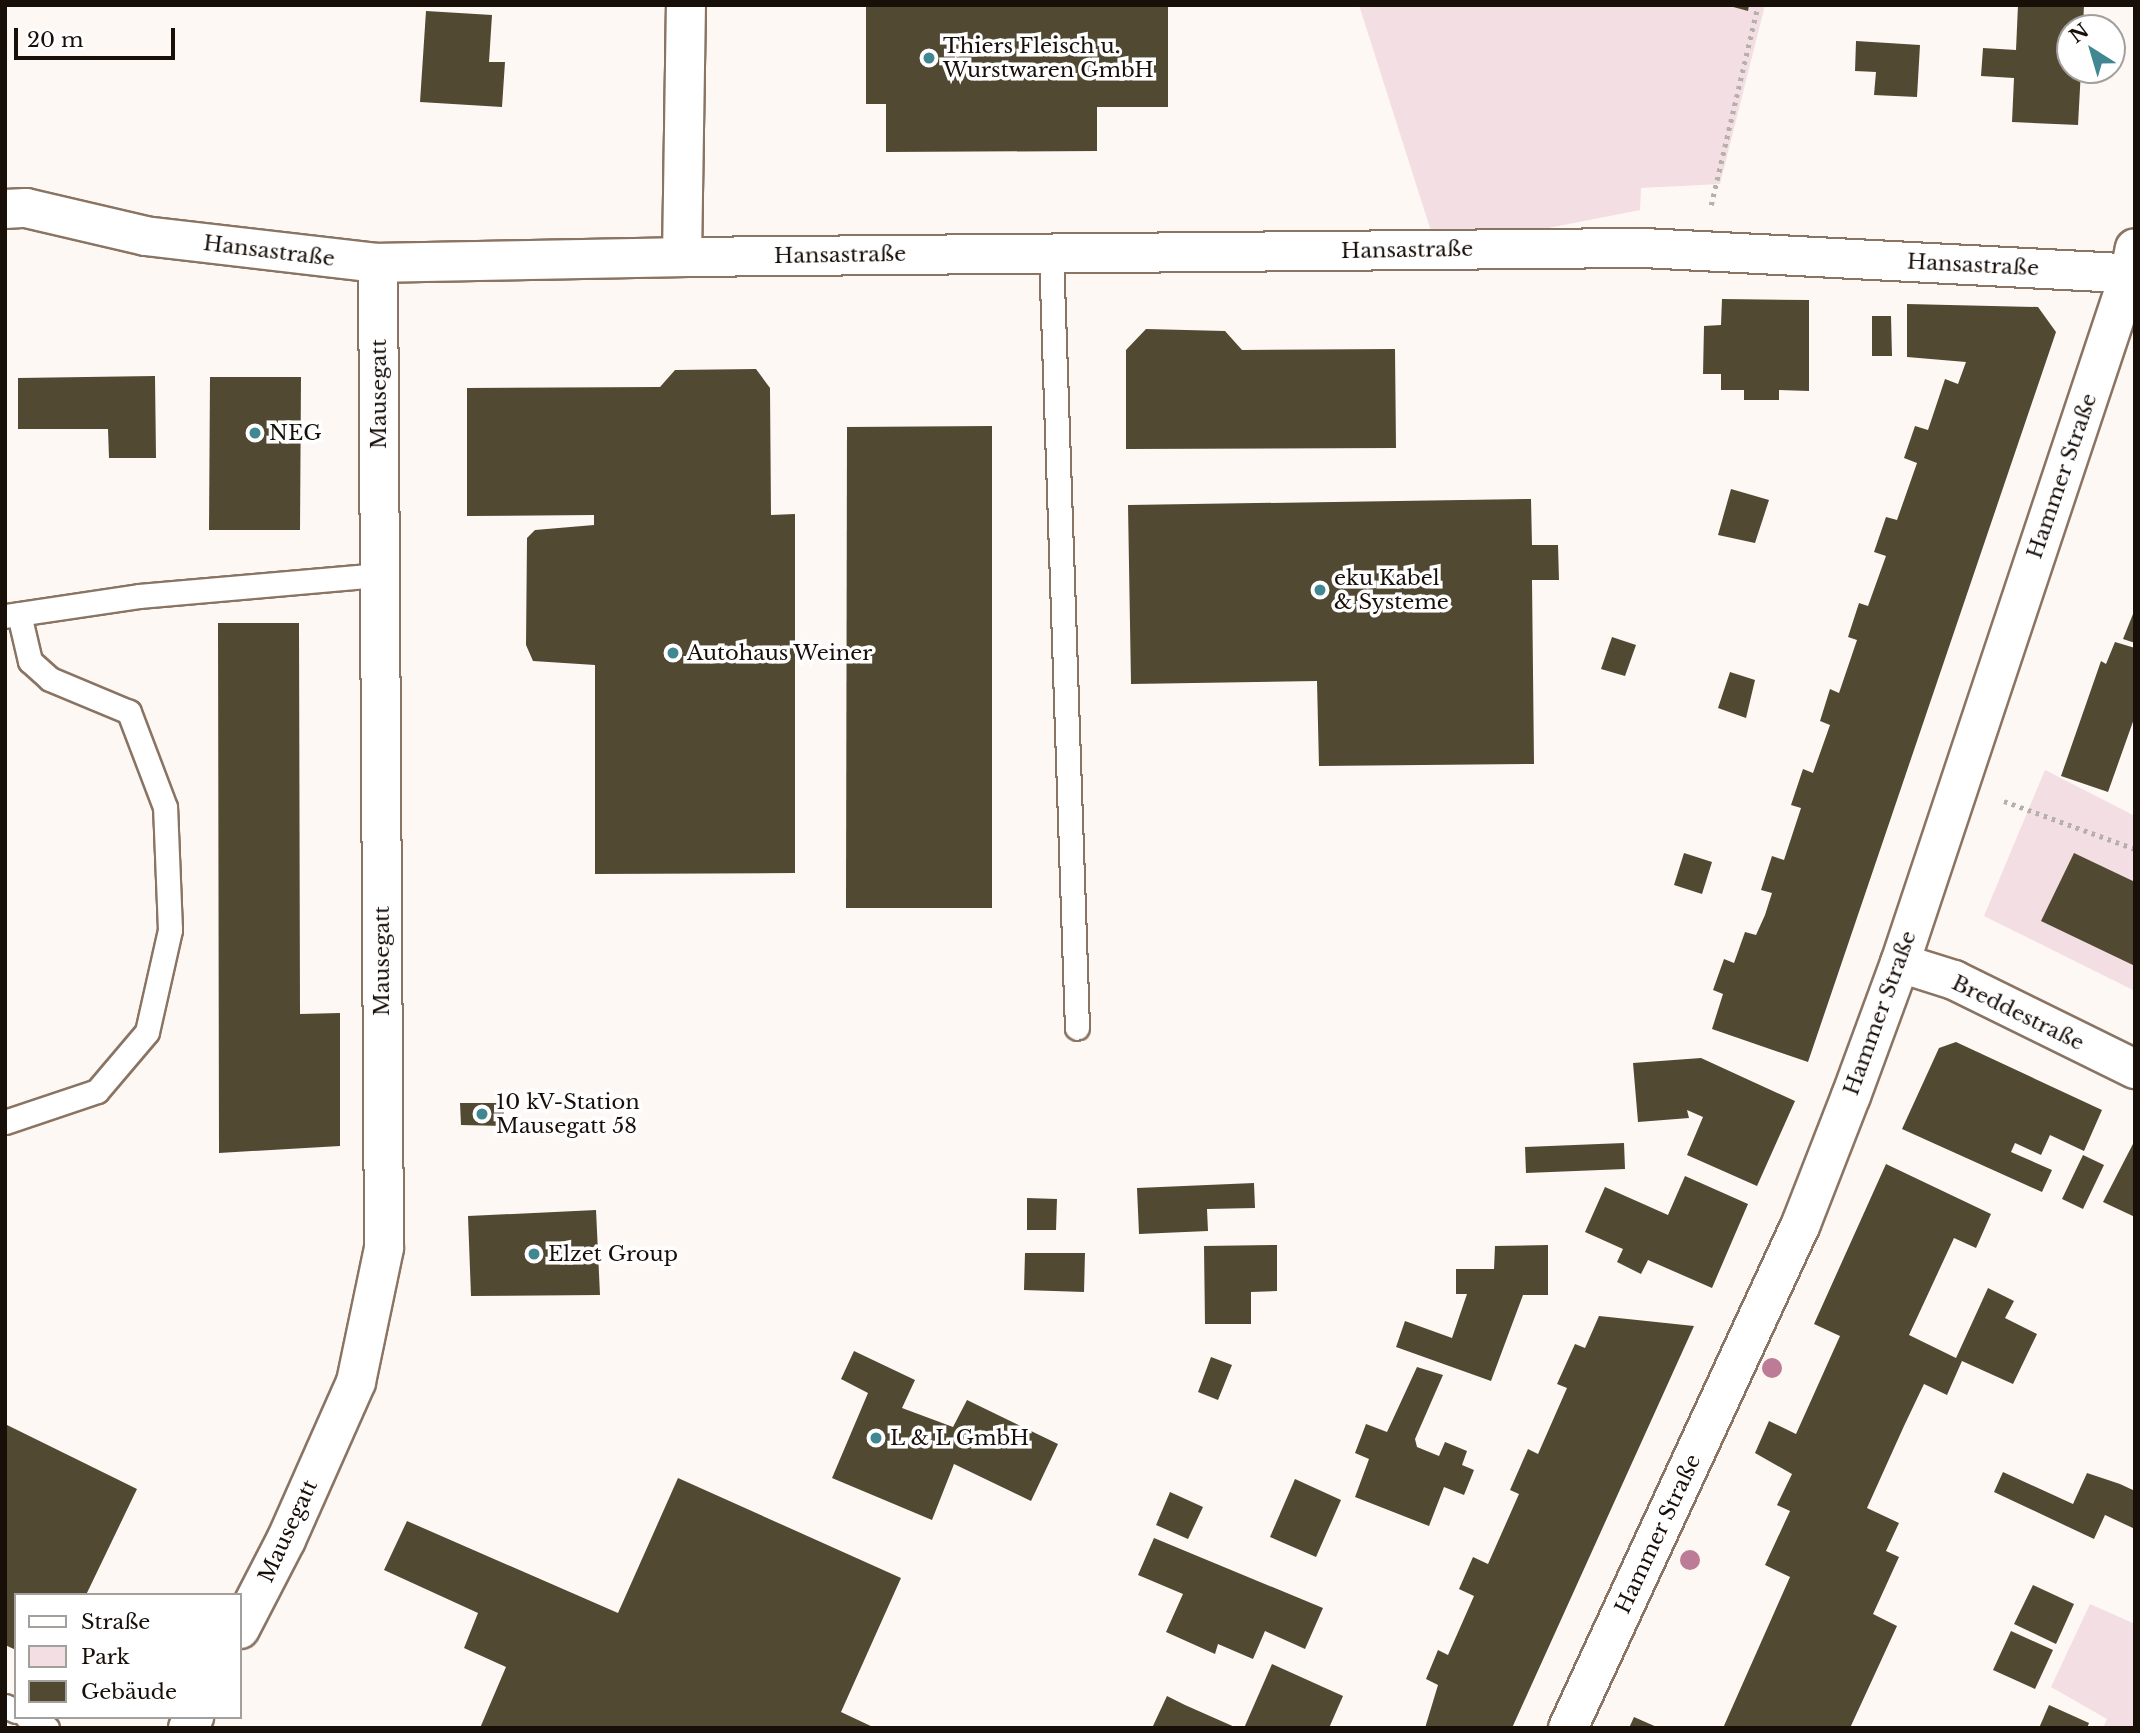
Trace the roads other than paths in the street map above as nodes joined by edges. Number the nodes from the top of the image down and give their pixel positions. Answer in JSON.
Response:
{"nodes":[{"id":1,"x":687,"y":5,"type":"edge"},
{"id":2,"x":12,"y":203,"type":"edge"},
{"id":3,"x":1051,"y":253,"type":"junction"},
{"id":4,"x":682,"y":257,"type":"junction"},
{"id":5,"x":378,"y":264,"type":"junction"},
{"id":6,"x":2133,"y":265,"type":"edge"},
{"id":7,"x":380,"y":575,"type":"junction"},
{"id":8,"x":12,"y":615,"type":"edge"},
{"id":9,"x":1900,"y":963,"type":"junction"},
{"id":10,"x":1077,"y":1028,"type":"dead end"},
{"id":11,"x":2135,"y":1069,"type":"edge"},
{"id":12,"x":5,"y":1122,"type":"edge"},
{"id":13,"x":242,"y":1625,"type":"edge"},
{"id":14,"x":31,"y":1719,"type":"edge"},
{"id":15,"x":47,"y":1728,"type":"edge"},
{"id":16,"x":1568,"y":1728,"type":"edge"}],
"edges":[{"from":1,"to":4,"type":"street"},
{"from":2,"to":5,"type":"street","name":"Hansastraße"},
{"from":3,"to":4,"type":"street","name":"Hansastraße"},
{"from":3,"to":6,"type":"street","name":"Hansastraße"},
{"from":3,"to":10,"type":"lane"},
{"from":4,"to":5,"type":"street","name":"Hansastraße"},
{"from":5,"to":7,"type":"street","name":"Mausegatt"},
{"from":6,"to":9,"type":"street","name":"Hammer Straße"},
{"from":7,"to":8,"type":"lane"},
{"from":7,"to":13,"type":"street","name":"Mausegatt"},
{"from":8,"to":12,"type":"lane"},
{"from":9,"to":11,"type":"street","name":"Breddestraße"},
{"from":9,"to":16,"type":"street","name":"Hammer Straße"},
{"from":14,"to":15,"type":"lane"}]}
